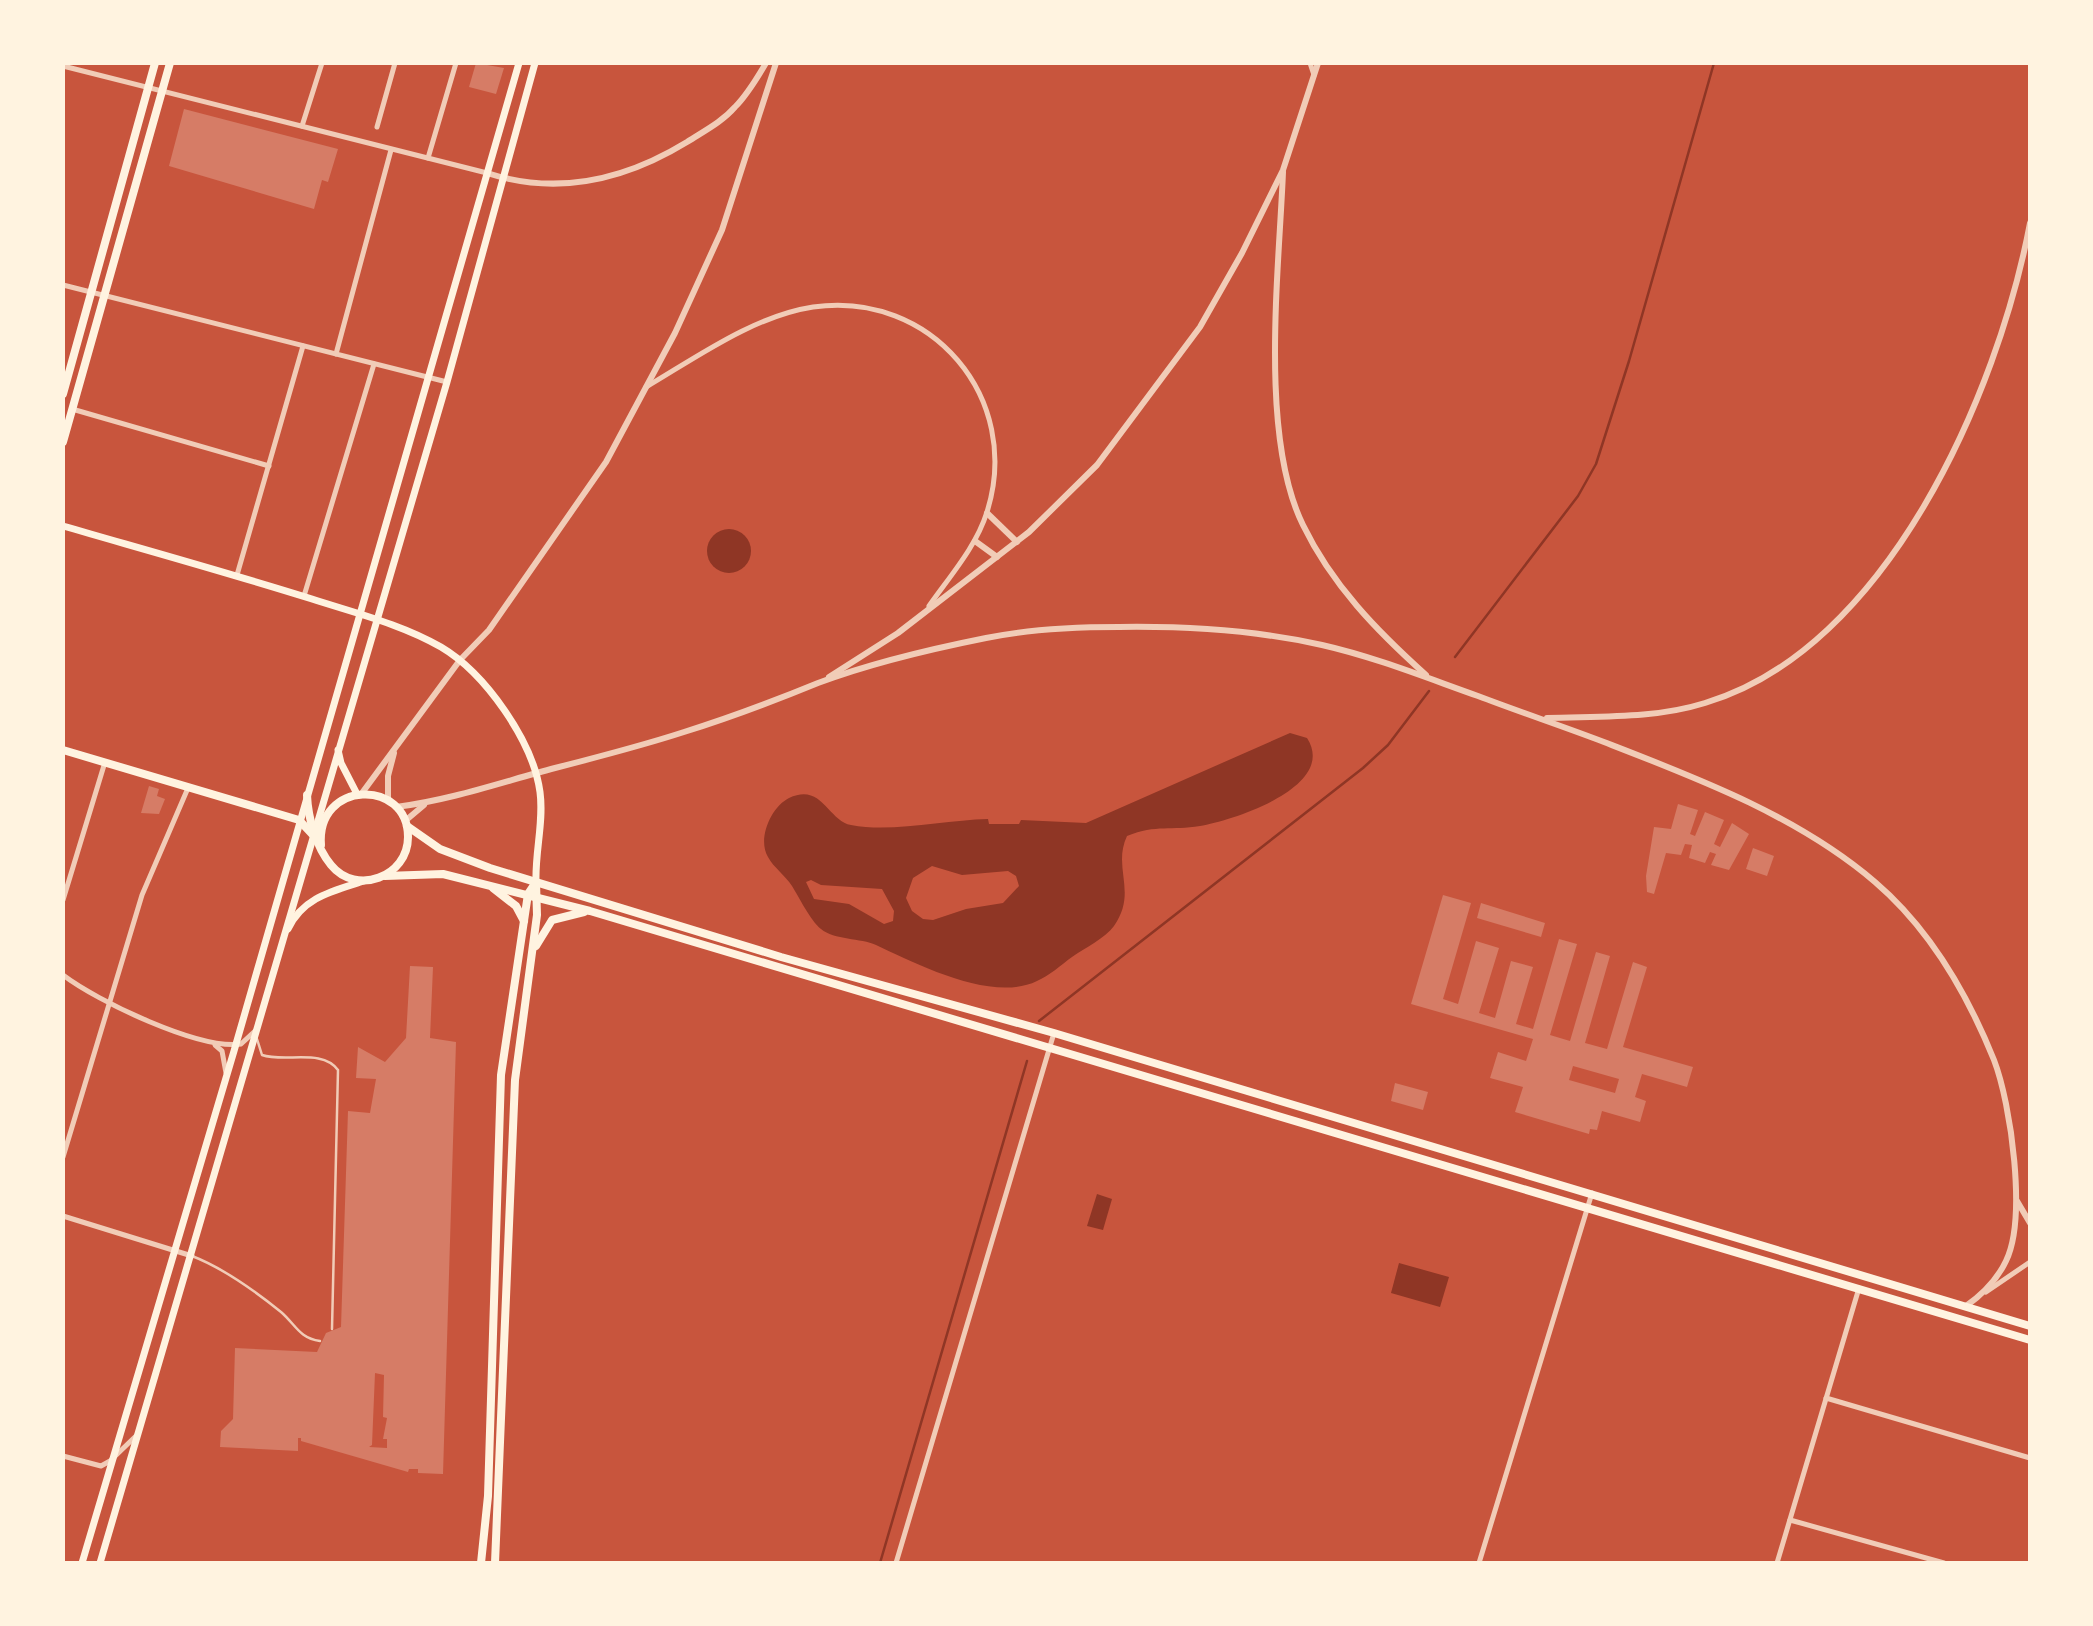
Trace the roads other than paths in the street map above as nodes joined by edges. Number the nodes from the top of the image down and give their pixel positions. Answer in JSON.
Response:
{"nodes":[{"id":1,"x":155,"y":63,"type":"edge"},
{"id":2,"x":170,"y":63,"type":"edge"},
{"id":3,"x":322,"y":63,"type":"edge"},
{"id":4,"x":394,"y":63,"type":"edge"},
{"id":5,"x":456,"y":63,"type":"edge"},
{"id":6,"x":519,"y":63,"type":"edge"},
{"id":7,"x":535,"y":63,"type":"edge"},
{"id":8,"x":766,"y":63,"type":"edge"},
{"id":9,"x":776,"y":63,"type":"edge"},
{"id":10,"x":1310,"y":63,"type":"edge"},
{"id":11,"x":1318,"y":63,"type":"edge"},
{"id":12,"x":63,"y":66,"type":"edge"},
{"id":13,"x":1314,"y":75,"type":"junction"},
{"id":14,"x":148,"y":87,"type":"junction"},
{"id":15,"x":162,"y":90,"type":"junction"},
{"id":16,"x":302,"y":126,"type":"junction"},
{"id":17,"x":377,"y":127,"type":"dead end"},
{"id":18,"x":391,"y":150,"type":"junction"},
{"id":19,"x":429,"y":158,"type":"junction"},
{"id":20,"x":1283,"y":170,"type":"junction"},
{"id":21,"x":487,"y":173,"type":"junction"},
{"id":22,"x":502,"y":178,"type":"junction"},
{"id":23,"x":2030,"y":223,"type":"edge"},
{"id":24,"x":2026,"y":263,"type":"edge"},
{"id":25,"x":63,"y":285,"type":"edge"},
{"id":26,"x":90,"y":292,"type":"junction"},
{"id":27,"x":103,"y":295,"type":"junction"},
{"id":28,"x":303,"y":345,"type":"junction"},
{"id":29,"x":336,"y":354,"type":"junction"},
{"id":30,"x":374,"y":363,"type":"junction"},
{"id":31,"x":429,"y":377,"type":"junction"},
{"id":32,"x":447,"y":382,"type":"junction"},
{"id":33,"x":646,"y":387,"type":"junction"},
{"id":34,"x":63,"y":394,"type":"edge"},
{"id":35,"x":72,"y":409,"type":"junction"},
{"id":36,"x":63,"y":442,"type":"edge"},
{"id":37,"x":269,"y":466,"type":"junction"},
{"id":38,"x":987,"y":513,"type":"junction"},
{"id":39,"x":63,"y":526,"type":"edge"},
{"id":40,"x":975,"y":541,"type":"junction"},
{"id":41,"x":1017,"y":542,"type":"junction"},
{"id":42,"x":997,"y":558,"type":"junction"},
{"id":43,"x":237,"y":575,"type":"junction"},
{"id":44,"x":304,"y":597,"type":"junction"},
{"id":45,"x":925,"y":613,"type":"junction"},
{"id":46,"x":360,"y":614,"type":"junction"},
{"id":47,"x":376,"y":620,"type":"junction"},
{"id":48,"x":460,"y":660,"type":"junction"},
{"id":49,"x":1430,"y":679,"type":"junction"},
{"id":50,"x":821,"y":682,"type":"junction"},
{"id":51,"x":1542,"y":718,"type":"junction"},
{"id":52,"x":397,"y":744,"type":"junction"},
{"id":53,"x":63,"y":750,"type":"edge"},
{"id":54,"x":338,"y":750,"type":"junction"},
{"id":55,"x":105,"y":762,"type":"junction"},
{"id":56,"x":535,"y":774,"type":"junction"},
{"id":57,"x":188,"y":788,"type":"junction"},
{"id":58,"x":360,"y":794,"type":"junction"},
{"id":59,"x":307,"y":795,"type":"joint"},
{"id":60,"x":388,"y":800,"type":"junction"},
{"id":61,"x":429,"y":803,"type":"junction"},
{"id":62,"x":336,"y":804,"type":"junction"},
{"id":63,"x":396,"y":807,"type":"junction"},
{"id":64,"x":406,"y":823,"type":"junction"},
{"id":65,"x":309,"y":825,"type":"junction"},
{"id":66,"x":321,"y":845,"type":"junction"},
{"id":67,"x":385,"y":876,"type":"junction"},
{"id":68,"x":364,"y":881,"type":"junction"},
{"id":69,"x":536,"y":882,"type":"junction"},
{"id":70,"x":484,"y":883,"type":"junction"},
{"id":71,"x":532,"y":895,"type":"junction"},
{"id":72,"x":63,"y":900,"type":"edge"},
{"id":73,"x":590,"y":911,"type":"junction"},
{"id":74,"x":524,"y":922,"type":"junction"},
{"id":75,"x":279,"y":948,"type":"junction"},
{"id":76,"x":532,"y":955,"type":"junction"},
{"id":77,"x":63,"y":975,"type":"edge"},
{"id":78,"x":109,"y":1004,"type":"junction"},
{"id":79,"x":257,"y":1029,"type":"junction"},
{"id":80,"x":1054,"y":1033,"type":"junction"},
{"id":81,"x":215,"y":1045,"type":"junction"},
{"id":82,"x":235,"y":1045,"type":"junction"},
{"id":83,"x":1049,"y":1048,"type":"junction"},
{"id":84,"x":226,"y":1075,"type":"junction"},
{"id":85,"x":63,"y":1157,"type":"edge"},
{"id":86,"x":1592,"y":1193,"type":"junction"},
{"id":87,"x":2015,"y":1196,"type":"junction"},
{"id":88,"x":1588,"y":1207,"type":"junction"},
{"id":89,"x":63,"y":1216,"type":"edge"},
{"id":90,"x":2030,"y":1223,"type":"edge"},
{"id":91,"x":173,"y":1251,"type":"junction"},
{"id":92,"x":191,"y":1256,"type":"junction"},
{"id":93,"x":2030,"y":1262,"type":"edge"},
{"id":94,"x":1860,"y":1287,"type":"junction"},
{"id":95,"x":1986,"y":1292,"type":"junction"},
{"id":96,"x":1966,"y":1306,"type":"junction"},
{"id":97,"x":2030,"y":1326,"type":"edge"},
{"id":98,"x":332,"y":1329,"type":"dead end"},
{"id":99,"x":2030,"y":1340,"type":"edge"},
{"id":100,"x":320,"y":1341,"type":"dead end"},
{"id":101,"x":1826,"y":1398,"type":"junction"},
{"id":102,"x":140,"y":1433,"type":"junction"},
{"id":103,"x":63,"y":1456,"type":"edge"},
{"id":104,"x":2030,"y":1458,"type":"edge"},
{"id":105,"x":110,"y":1461,"type":"junction"},
{"id":106,"x":1790,"y":1520,"type":"junction"},
{"id":107,"x":82,"y":1563,"type":"edge"},
{"id":108,"x":100,"y":1563,"type":"edge"},
{"id":109,"x":481,"y":1563,"type":"edge"},
{"id":110,"x":495,"y":1563,"type":"edge"},
{"id":111,"x":896,"y":1563,"type":"edge"},
{"id":112,"x":1479,"y":1563,"type":"edge"},
{"id":113,"x":1777,"y":1563,"type":"edge"},
{"id":114,"x":1944,"y":1563,"type":"edge"}],
"edges":[{"from":1,"to":14,"type":"main road"},
{"from":2,"to":15,"type":"main road"},
{"from":3,"to":16,"type":"street"},
{"from":4,"to":17,"type":"street"},
{"from":5,"to":19,"type":"street"},
{"from":6,"to":21,"type":"main road"},
{"from":7,"to":22,"type":"main road"},
{"from":8,"to":22,"type":"street"},
{"from":9,"to":33,"type":"street"},
{"from":10,"to":13,"type":"street"},
{"from":11,"to":13,"type":"street"},
{"from":12,"to":14,"type":"street"},
{"from":13,"to":20,"type":"street"},
{"from":14,"to":15,"type":"street"},
{"from":14,"to":26,"type":"main road"},
{"from":15,"to":16,"type":"street"},
{"from":15,"to":27,"type":"main road"},
{"from":16,"to":18,"type":"street"},
{"from":18,"to":19,"type":"street"},
{"from":18,"to":29,"type":"street"},
{"from":19,"to":21,"type":"street"},
{"from":20,"to":41,"type":"street"},
{"from":20,"to":49,"type":"street"},
{"from":21,"to":22,"type":"street"},
{"from":21,"to":31,"type":"main road"},
{"from":22,"to":32,"type":"main road"},
{"from":23,"to":24,"type":"street"},
{"from":24,"to":51,"type":"street"},
{"from":25,"to":26,"type":"street"},
{"from":26,"to":27,"type":"street"},
{"from":26,"to":34,"type":"main road"},
{"from":27,"to":28,"type":"street"},
{"from":27,"to":35,"type":"main road"},
{"from":28,"to":29,"type":"street"},
{"from":28,"to":37,"type":"street"},
{"from":29,"to":30,"type":"street"},
{"from":30,"to":31,"type":"street"},
{"from":30,"to":44,"type":"street"},
{"from":31,"to":32,"type":"street"},
{"from":31,"to":46,"type":"main road"},
{"from":32,"to":47,"type":"main road"},
{"from":33,"to":38,"type":"street"},
{"from":33,"to":48,"type":"street"},
{"from":35,"to":36,"type":"main road"},
{"from":35,"to":37,"type":"street"},
{"from":37,"to":43,"type":"street"},
{"from":38,"to":40,"type":"street"},
{"from":38,"to":41,"type":"street"},
{"from":39,"to":43,"type":"main road"},
{"from":40,"to":42,"type":"street"},
{"from":40,"to":45,"type":"street"},
{"from":41,"to":42,"type":"street"},
{"from":42,"to":45,"type":"street"},
{"from":43,"to":44,"type":"main road"},
{"from":44,"to":46,"type":"main road"},
{"from":45,"to":50,"type":"street"},
{"from":46,"to":47,"type":"main road"},
{"from":46,"to":59,"type":"main road"},
{"from":47,"to":48,"type":"main road"},
{"from":47,"to":54,"type":"main road"},
{"from":48,"to":52,"type":"street"},
{"from":48,"to":56,"type":"main road"},
{"from":49,"to":50,"type":"street"},
{"from":49,"to":51,"type":"street"},
{"from":50,"to":56,"type":"street"},
{"from":51,"to":87,"type":"street"},
{"from":52,"to":58,"type":"street"},
{"from":52,"to":60,"type":"street"},
{"from":53,"to":55,"type":"main road"},
{"from":54,"to":58,"type":"main road"},
{"from":54,"to":65,"type":"main road"},
{"from":55,"to":57,"type":"main road"},
{"from":55,"to":72,"type":"street"},
{"from":56,"to":61,"type":"street"},
{"from":56,"to":69,"type":"main road"},
{"from":57,"to":65,"type":"main road"},
{"from":57,"to":78,"type":"street"},
{"from":58,"to":60,"type":"main road"},
{"from":58,"to":62,"type":"main road"},
{"from":59,"to":65,"type":"main road"},
{"from":60,"to":63,"type":"main road"},
{"from":61,"to":63,"type":"street"},
{"from":61,"to":64,"type":"street"},
{"from":62,"to":65,"type":"main road"},
{"from":62,"to":66,"type":"main road"},
{"from":63,"to":64,"type":"main road"},
{"from":64,"to":67,"type":"main road"},
{"from":64,"to":69,"type":"main road"},
{"from":65,"to":66,"type":"main road"},
{"from":65,"to":75,"type":"main road"},
{"from":65,"to":82,"type":"main road"},
{"from":66,"to":68,"type":"main road"},
{"from":67,"to":68,"type":"main road"},
{"from":67,"to":70,"type":"main road"},
{"from":68,"to":75,"type":"main road"},
{"from":69,"to":71,"type":"main road"},
{"from":69,"to":80,"type":"main road"},
{"from":70,"to":71,"type":"main road"},
{"from":70,"to":74,"type":"main road"},
{"from":71,"to":73,"type":"main road"},
{"from":71,"to":74,"type":"main road"},
{"from":71,"to":76,"type":"main road"},
{"from":73,"to":76,"type":"main road"},
{"from":73,"to":83,"type":"main road"},
{"from":74,"to":109,"type":"main road"},
{"from":75,"to":79,"type":"main road"},
{"from":76,"to":110,"type":"main road"},
{"from":77,"to":78,"type":"street"},
{"from":78,"to":81,"type":"street"},
{"from":78,"to":85,"type":"street"},
{"from":79,"to":82,"type":"street"},
{"from":79,"to":92,"type":"main road"},
{"from":79,"to":98,"type":"lane"},
{"from":80,"to":83,"type":"street"},
{"from":80,"to":86,"type":"main road"},
{"from":81,"to":82,"type":"street"},
{"from":81,"to":84,"type":"street"},
{"from":82,"to":84,"type":"main road"},
{"from":83,"to":88,"type":"main road"},
{"from":83,"to":111,"type":"street"},
{"from":84,"to":91,"type":"main road"},
{"from":86,"to":88,"type":"street"},
{"from":86,"to":96,"type":"main road"},
{"from":87,"to":90,"type":"street"},
{"from":87,"to":95,"type":"street"},
{"from":88,"to":94,"type":"main road"},
{"from":88,"to":112,"type":"street"},
{"from":89,"to":91,"type":"street"},
{"from":91,"to":92,"type":"street"},
{"from":91,"to":105,"type":"main road"},
{"from":92,"to":100,"type":"lane"},
{"from":92,"to":102,"type":"main road"},
{"from":93,"to":95,"type":"street"},
{"from":94,"to":99,"type":"main road"},
{"from":94,"to":101,"type":"street"},
{"from":95,"to":96,"type":"street"},
{"from":96,"to":97,"type":"main road"},
{"from":101,"to":104,"type":"street"},
{"from":101,"to":106,"type":"street"},
{"from":102,"to":105,"type":"street"},
{"from":102,"to":108,"type":"main road"},
{"from":103,"to":105,"type":"street"},
{"from":105,"to":107,"type":"main road"},
{"from":106,"to":113,"type":"street"},
{"from":106,"to":114,"type":"street"}]}
